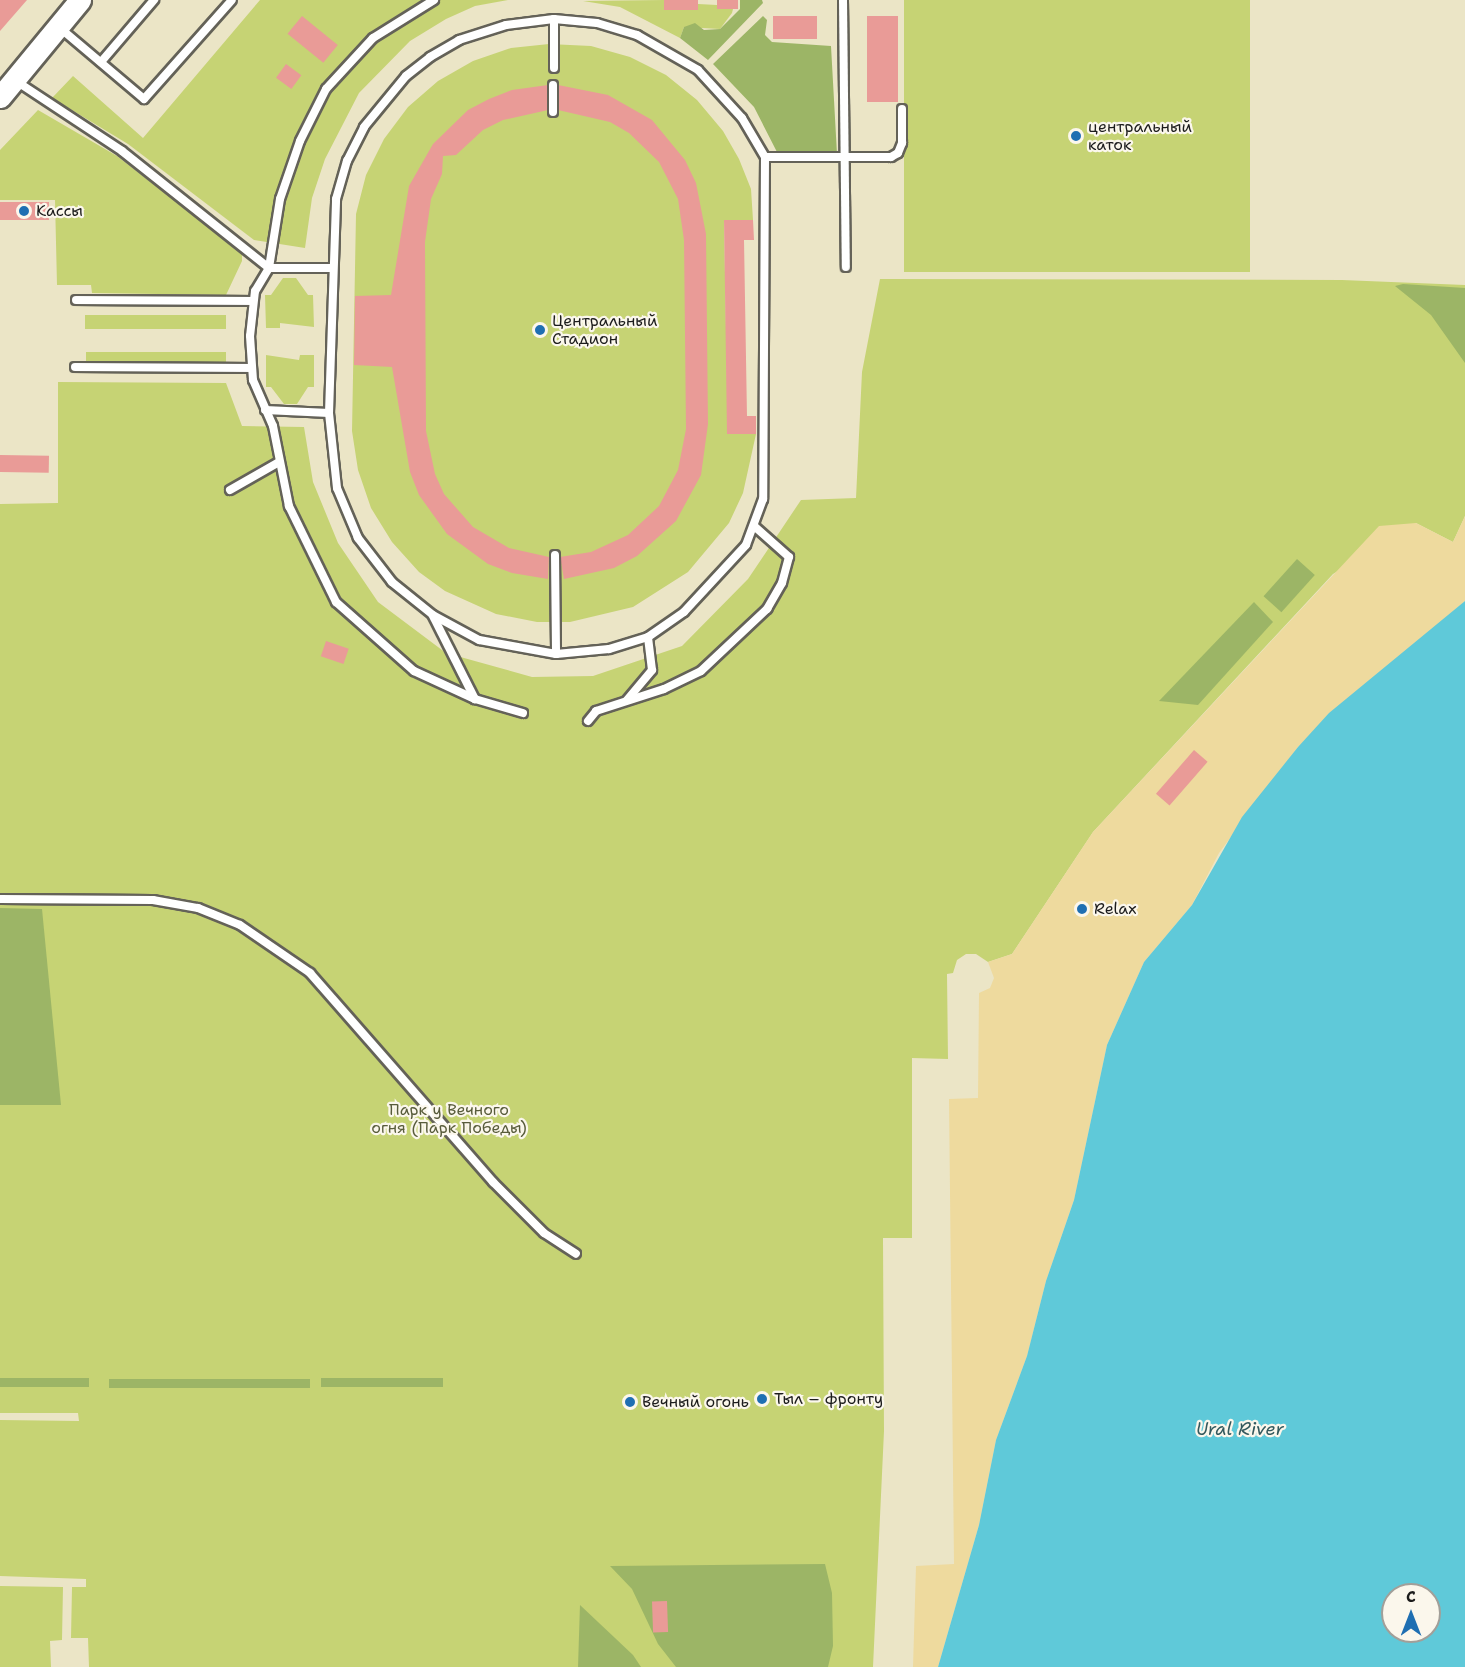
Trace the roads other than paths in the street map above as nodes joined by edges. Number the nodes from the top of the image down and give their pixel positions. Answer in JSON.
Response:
{"nodes":[{"id":1,"x":80,"y":0,"type":"edge"},
{"id":2,"x":154,"y":0,"type":"edge"},
{"id":3,"x":232,"y":0,"type":"edge"},
{"id":4,"x":434,"y":0,"type":"edge"},
{"id":5,"x":843,"y":0,"type":"edge"},
{"id":6,"x":554,"y":19,"type":"junction"},
{"id":7,"x":59,"y":26,"type":"junction"},
{"id":8,"x":100,"y":62,"type":"junction"},
{"id":9,"x":554,"y":68,"type":"dead end"},
{"id":10,"x":15,"y":80,"type":"junction"},
{"id":11,"x":554,"y":85,"type":"dead end"},
{"id":12,"x":0,"y":97,"type":"edge"},
{"id":13,"x":902,"y":109,"type":"dead end"},
{"id":14,"x":554,"y":112,"type":"dead end"},
{"id":15,"x":765,"y":157,"type":"junction"},
{"id":16,"x":845,"y":157,"type":"junction"},
{"id":17,"x":846,"y":267,"type":"dead end"},
{"id":18,"x":269,"y":268,"type":"junction"},
{"id":19,"x":331,"y":268,"type":"junction"},
{"id":20,"x":76,"y":300,"type":"dead end"},
{"id":21,"x":253,"y":301,"type":"junction"},
{"id":22,"x":75,"y":367,"type":"dead end"},
{"id":23,"x":252,"y":368,"type":"junction"},
{"id":24,"x":265,"y":410,"type":"junction"},
{"id":25,"x":329,"y":413,"type":"junction"},
{"id":26,"x":279,"y":462,"type":"junction"},
{"id":27,"x":230,"y":490,"type":"dead end"},
{"id":28,"x":753,"y":526,"type":"junction"},
{"id":29,"x":555,"y":555,"type":"dead end"},
{"id":30,"x":432,"y":615,"type":"junction"},
{"id":31,"x":648,"y":637,"type":"junction"},
{"id":32,"x":556,"y":654,"type":"junction"},
{"id":33,"x":475,"y":699,"type":"junction"},
{"id":34,"x":626,"y":701,"type":"junction"},
{"id":35,"x":523,"y":713,"type":"dead end"},
{"id":36,"x":588,"y":721,"type":"dead end"},
{"id":37,"x":0,"y":898,"type":"edge"},
{"id":38,"x":576,"y":1254,"type":"dead end"}],
"edges":[{"from":1,"to":7,"type":"main road"},
{"from":2,"to":8,"type":"lane"},
{"from":3,"to":8,"type":"lane"},
{"from":4,"to":18,"type":"lane"},
{"from":5,"to":16,"type":"lane"},
{"from":6,"to":9,"type":"lane"},
{"from":6,"to":15,"type":"lane"},
{"from":6,"to":19,"type":"lane"},
{"from":7,"to":8,"type":"lane"},
{"from":7,"to":10,"type":"main road"},
{"from":10,"to":12,"type":"main road"},
{"from":10,"to":18,"type":"lane"},
{"from":11,"to":14,"type":"lane"},
{"from":13,"to":16,"type":"lane"},
{"from":15,"to":16,"type":"lane"},
{"from":15,"to":28,"type":"lane"},
{"from":16,"to":17,"type":"lane"},
{"from":18,"to":19,"type":"lane"},
{"from":18,"to":21,"type":"lane"},
{"from":19,"to":25,"type":"lane"},
{"from":20,"to":21,"type":"lane"},
{"from":21,"to":23,"type":"lane"},
{"from":22,"to":23,"type":"lane"},
{"from":23,"to":24,"type":"lane"},
{"from":24,"to":25,"type":"lane"},
{"from":24,"to":26,"type":"lane"},
{"from":25,"to":30,"type":"lane"},
{"from":26,"to":27,"type":"lane"},
{"from":26,"to":33,"type":"lane"},
{"from":28,"to":31,"type":"lane"},
{"from":28,"to":34,"type":"lane"},
{"from":29,"to":32,"type":"lane"},
{"from":30,"to":32,"type":"lane"},
{"from":30,"to":33,"type":"lane"},
{"from":31,"to":32,"type":"lane"},
{"from":31,"to":34,"type":"lane"},
{"from":33,"to":35,"type":"lane"},
{"from":34,"to":36,"type":"lane"},
{"from":37,"to":38,"type":"lane"}]}
